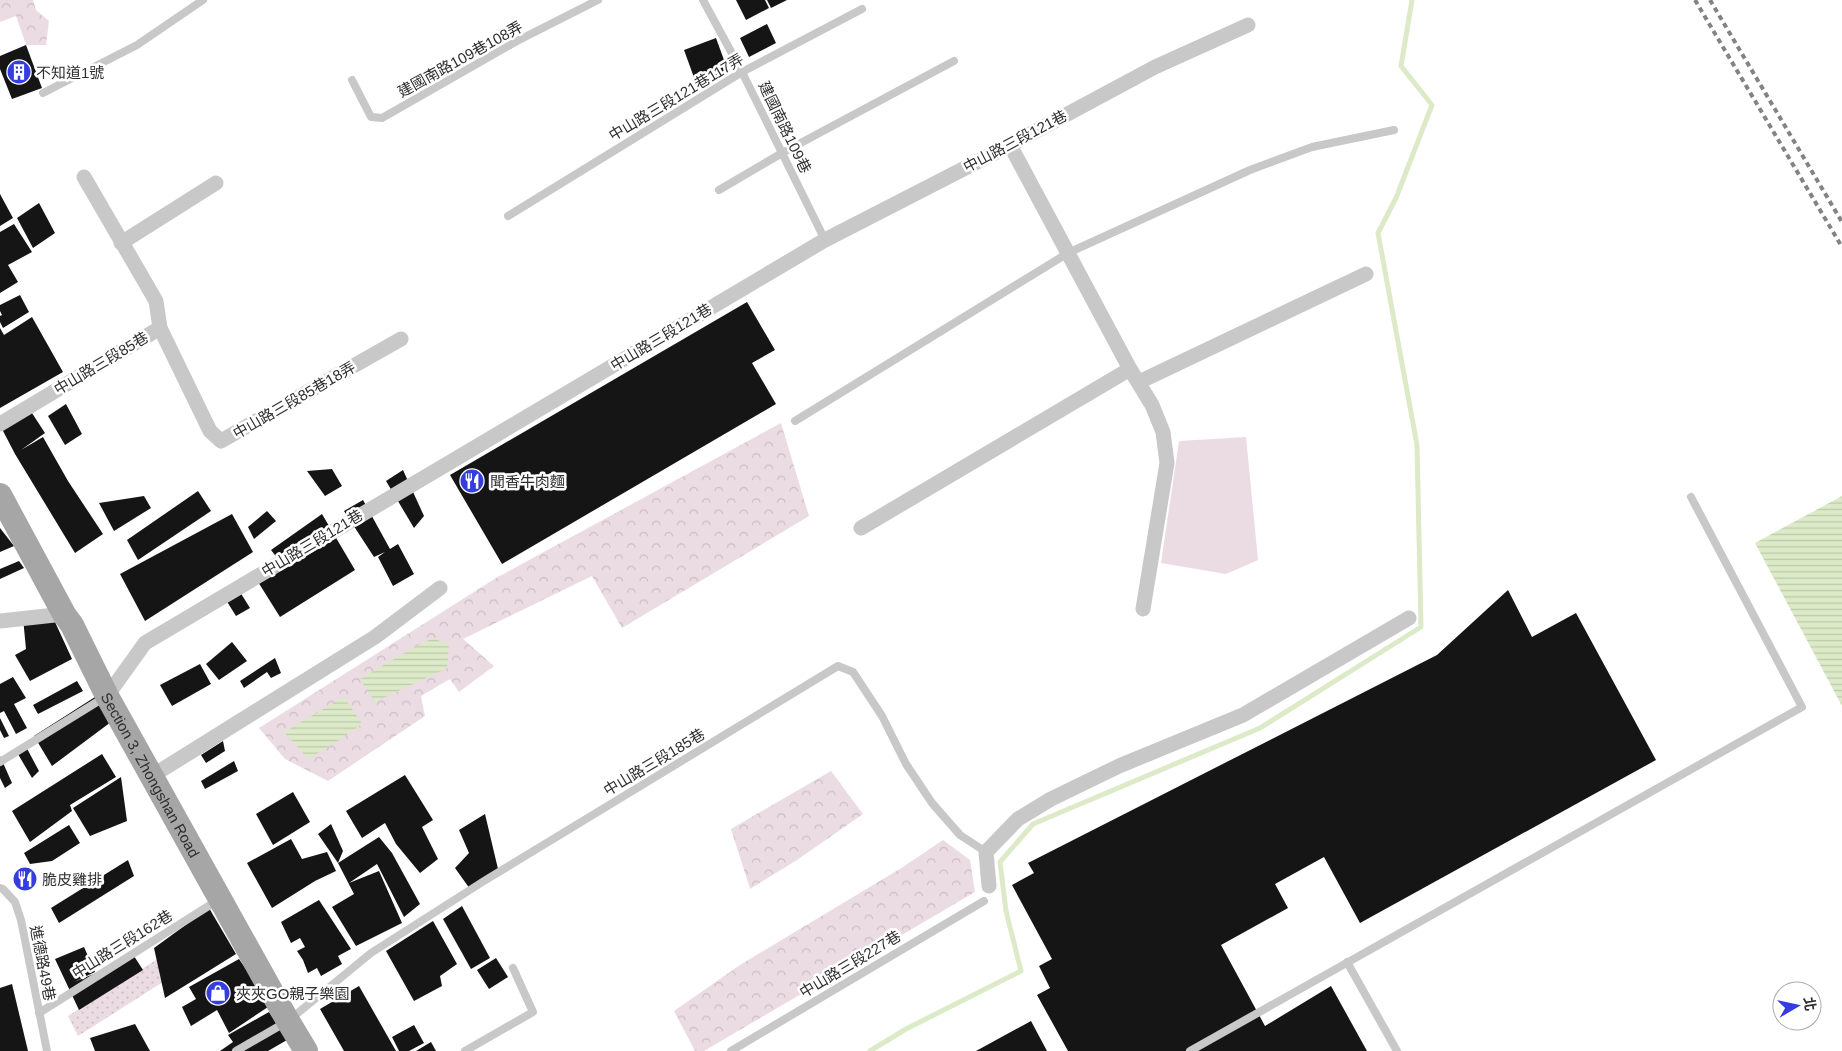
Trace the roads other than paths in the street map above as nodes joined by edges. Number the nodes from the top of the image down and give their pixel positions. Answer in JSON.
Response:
{"nodes":[{"id":1,"x":202,"y":0,"type":"edge"},
{"id":2,"x":598,"y":0,"type":"edge"},
{"id":3,"x":703,"y":0,"type":"edge"},
{"id":4,"x":862,"y":9,"type":"dead end"},
{"id":5,"x":1248,"y":25,"type":"dead end"},
{"id":6,"x":954,"y":61,"type":"dead end"},
{"id":7,"x":742,"y":72,"type":"junction"},
{"id":8,"x":352,"y":80,"type":"dead end"},
{"id":9,"x":43,"y":94,"type":"dead end"},
{"id":10,"x":1394,"y":130,"type":"dead end"},
{"id":11,"x":1010,"y":145,"type":"junction"},
{"id":12,"x":782,"y":153,"type":"junction"},
{"id":13,"x":84,"y":177,"type":"dead end"},
{"id":14,"x":216,"y":183,"type":"dead end"},
{"id":15,"x":719,"y":190,"type":"dead end"},
{"id":16,"x":508,"y":216,"type":"dead end"},
{"id":17,"x":825,"y":240,"type":"junction"},
{"id":18,"x":121,"y":243,"type":"junction"},
{"id":19,"x":1068,"y":253,"type":"junction"},
{"id":20,"x":1366,"y":274,"type":"dead end"},
{"id":21,"x":160,"y":328,"type":"junction"},
{"id":22,"x":401,"y":339,"type":"dead end"},
{"id":23,"x":1130,"y":369,"type":"junction"},
{"id":24,"x":1140,"y":382,"type":"junction"},
{"id":25,"x":795,"y":421,"type":"dead end"},
{"id":26,"x":0,"y":424,"type":"edge"},
{"id":27,"x":0,"y":495,"type":"edge"},
{"id":28,"x":1691,"y":497,"type":"dead end"},
{"id":29,"x":861,"y":528,"type":"dead end"},
{"id":30,"x":440,"y":588,"type":"dead end"},
{"id":31,"x":1143,"y":609,"type":"dead end"},
{"id":32,"x":64,"y":614,"type":"junction"},
{"id":33,"x":1409,"y":618,"type":"dead end"},
{"id":34,"x":0,"y":621,"type":"edge"},
{"id":35,"x":107,"y":696,"type":"junction"},
{"id":36,"x":0,"y":762,"type":"edge"},
{"id":37,"x":152,"y":776,"type":"junction"},
{"id":38,"x":986,"y":852,"type":"junction"},
{"id":39,"x":989,"y":886,"type":"dead end"},
{"id":40,"x":0,"y":888,"type":"edge"},
{"id":41,"x":220,"y":899,"type":"junction"},
{"id":42,"x":984,"y":902,"type":"dead end"},
{"id":43,"x":1347,"y":962,"type":"junction"},
{"id":44,"x":513,"y":968,"type":"dead end"},
{"id":45,"x":39,"y":1013,"type":"junction"},
{"id":46,"x":288,"y":1021,"type":"junction"},
{"id":47,"x":47,"y":1051,"type":"edge"},
{"id":48,"x":236,"y":1051,"type":"edge"},
{"id":49,"x":306,"y":1051,"type":"edge"},
{"id":50,"x":466,"y":1051,"type":"edge"},
{"id":51,"x":731,"y":1051,"type":"edge"},
{"id":52,"x":1190,"y":1051,"type":"edge"},
{"id":53,"x":1397,"y":1051,"type":"edge"}],
"edges":[{"from":1,"to":9,"type":"lane"},
{"from":2,"to":8,"type":"lane","name":"建國南路109巷108弄"},
{"from":3,"to":7,"type":"lane","name":"建國南路109巷"},
{"from":4,"to":7,"type":"lane","name":"中山路三段121巷117弄"},
{"from":5,"to":11,"type":"street","name":"中山路三段121巷"},
{"from":6,"to":12,"type":"lane"},
{"from":7,"to":12,"type":"lane","name":"建國南路109巷"},
{"from":7,"to":16,"type":"lane","name":"中山路三段121巷117弄"},
{"from":10,"to":19,"type":"lane"},
{"from":11,"to":17,"type":"street","name":"中山路三段121巷"},
{"from":11,"to":19,"type":"street"},
{"from":12,"to":15,"type":"lane"},
{"from":12,"to":17,"type":"lane","name":"建國南路109巷"},
{"from":13,"to":18,"type":"street","name":"中山路三段85巷"},
{"from":14,"to":18,"type":"street"},
{"from":17,"to":35,"type":"street","name":"中山路三段121巷"},
{"from":18,"to":21,"type":"street","name":"中山路三段85巷"},
{"from":19,"to":23,"type":"street"},
{"from":19,"to":25,"type":"lane"},
{"from":20,"to":24,"type":"street"},
{"from":21,"to":22,"type":"street","name":"中山路三段85巷18弄"},
{"from":21,"to":26,"type":"street","name":"中山路三段85巷"},
{"from":23,"to":24,"type":"street"},
{"from":23,"to":29,"type":"street"},
{"from":24,"to":31,"type":"street"},
{"from":27,"to":32,"type":"main road","name":"Section 3, Zhongshan Road"},
{"from":28,"to":43,"type":"lane"},
{"from":30,"to":37,"type":"street"},
{"from":32,"to":34,"type":"street"},
{"from":32,"to":35,"type":"main road","name":"Section 3, Zhongshan Road"},
{"from":33,"to":38,"type":"street"},
{"from":35,"to":36,"type":"lane"},
{"from":35,"to":37,"type":"main road","name":"Section 3, Zhongshan Road"},
{"from":37,"to":41,"type":"main road","name":"Section 3, Zhongshan Road"},
{"from":38,"to":39,"type":"street"},
{"from":38,"to":46,"type":"lane","name":"中山路三段185巷"},
{"from":40,"to":45,"type":"lane","name":"進德路49巷"},
{"from":41,"to":45,"type":"lane","name":"中山路三段162巷"},
{"from":41,"to":46,"type":"main road","name":"Section 3, Zhongshan Road"},
{"from":42,"to":51,"type":"lane","name":"中山路三段227巷"},
{"from":43,"to":52,"type":"lane"},
{"from":43,"to":53,"type":"lane"},
{"from":44,"to":50,"type":"lane"},
{"from":45,"to":47,"type":"lane","name":"進德路49巷"},
{"from":46,"to":48,"type":"lane"},
{"from":46,"to":49,"type":"main road","name":"Section 3, Zhongshan Road"}]}
